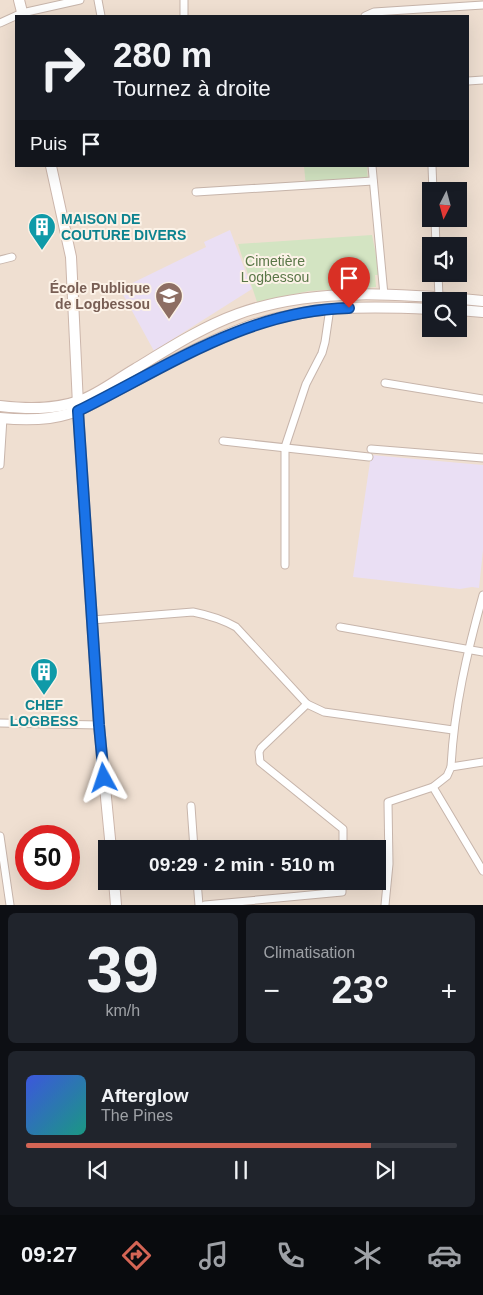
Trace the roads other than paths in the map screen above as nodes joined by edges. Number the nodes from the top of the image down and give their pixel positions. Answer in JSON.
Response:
{"nodes":[{"id":1,"x":19,"y":0,"type":"edge"},
{"id":2,"x":80,"y":0,"type":"edge"},
{"id":3,"x":98,"y":0,"type":"edge"},
{"id":4,"x":184,"y":0,"type":"edge"},
{"id":5,"x":478,"y":4,"type":"edge"},
{"id":6,"x":22,"y":15,"type":"edge"},
{"id":7,"x":101,"y":15,"type":"edge"},
{"id":8,"x":184,"y":15,"type":"edge"},
{"id":9,"x":368,"y":15,"type":"edge"},
{"id":10,"x":15,"y":18,"type":"edge"},
{"id":11,"x":0,"y":23,"type":"edge"},
{"id":12,"x":483,"y":80,"type":"edge"},
{"id":13,"x":469,"y":81,"type":"edge"},
{"id":14,"x":51,"y":167,"type":"edge"},
{"id":15,"x":372,"y":167,"type":"edge"},
{"id":16,"x":432,"y":167,"type":"edge"},
{"id":17,"x":373,"y":181,"type":"junction"},
{"id":18,"x":433,"y":182,"type":"edge"},
{"id":19,"x":196,"y":192,"type":"dead end"},
{"id":20,"x":12,"y":257,"type":"dead end"},
{"id":21,"x":0,"y":260,"type":"edge"},
{"id":22,"x":384,"y":295,"type":"junction"},
{"id":23,"x":422,"y":296,"type":"edge"},
{"id":24,"x":467,"y":300,"type":"edge"},
{"id":25,"x":483,"y":301,"type":"edge"},
{"id":26,"x":330,"y":308,"type":"junction"},
{"id":27,"x":422,"y":309,"type":"edge"},
{"id":28,"x":467,"y":311,"type":"edge"},
{"id":29,"x":483,"y":312,"type":"edge"},
{"id":30,"x":384,"y":383,"type":"dead end"},
{"id":31,"x":483,"y":399,"type":"edge"},
{"id":32,"x":0,"y":406,"type":"edge"},
{"id":33,"x":78,"y":406,"type":"junction"},
{"id":34,"x":55,"y":412,"type":"junction"},
{"id":35,"x":2,"y":418,"type":"edge"},
{"id":36,"x":223,"y":441,"type":"dead end"},
{"id":37,"x":285,"y":447,"type":"junction"},
{"id":38,"x":371,"y":449,"type":"dead end"},
{"id":39,"x":369,"y":457,"type":"dead end"},
{"id":40,"x":483,"y":458,"type":"edge"},
{"id":41,"x":0,"y":465,"type":"edge"},
{"id":42,"x":285,"y":564,"type":"dead end"},
{"id":43,"x":483,"y":595,"type":"edge"},
{"id":44,"x":92,"y":620,"type":"junction"},
{"id":45,"x":340,"y":627,"type":"dead end"},
{"id":46,"x":468,"y":648,"type":"junction"},
{"id":47,"x":483,"y":652,"type":"edge"},
{"id":48,"x":306,"y":704,"type":"junction"},
{"id":49,"x":0,"y":723,"type":"edge"},
{"id":50,"x":99,"y":725,"type":"junction"},
{"id":51,"x":453,"y":730,"type":"junction"},
{"id":52,"x":483,"y":762,"type":"edge"},
{"id":53,"x":451,"y":767,"type":"junction"},
{"id":54,"x":433,"y":787,"type":"junction"},
{"id":55,"x":191,"y":806,"type":"dead end"},
{"id":56,"x":0,"y":836,"type":"edge"},
{"id":57,"x":110,"y":840,"type":"edge"},
{"id":58,"x":193,"y":840,"type":"edge"},
{"id":59,"x":343,"y":840,"type":"edge"},
{"id":60,"x":483,"y":871,"type":"edge"},
{"id":61,"x":115,"y":890,"type":"edge"},
{"id":62,"x":198,"y":890,"type":"edge"},
{"id":63,"x":342,"y":890,"type":"edge"},
{"id":64,"x":10,"y":905,"type":"edge"},
{"id":65,"x":116,"y":905,"type":"edge"},
{"id":66,"x":199,"y":905,"type":"edge"},
{"id":67,"x":205,"y":905,"type":"edge"},
{"id":68,"x":385,"y":905,"type":"edge"}],
"edges":[{"from":1,"to":6,"type":"main road"},
{"from":2,"to":6,"type":"street"},
{"from":3,"to":7,"type":"street"},
{"from":4,"to":8,"type":"street"},
{"from":5,"to":9,"type":"street"},
{"from":10,"to":11,"type":"street"},
{"from":12,"to":13,"type":"street"},
{"from":14,"to":33,"type":"main road"},
{"from":15,"to":17,"type":"street"},
{"from":16,"to":18,"type":"street"},
{"from":17,"to":19,"type":"street"},
{"from":17,"to":22,"type":"street"},
{"from":20,"to":21,"type":"street"},
{"from":22,"to":23,"type":"main road"},
{"from":22,"to":33,"type":"main road"},
{"from":24,"to":25,"type":"main road"},
{"from":26,"to":27,"type":"main road"},
{"from":26,"to":33,"type":"main road"},
{"from":26,"to":37,"type":"street"},
{"from":28,"to":29,"type":"main road"},
{"from":30,"to":31,"type":"street"},
{"from":32,"to":34,"type":"main road"},
{"from":33,"to":34,"type":"main road"},
{"from":33,"to":44,"type":"main road"},
{"from":34,"to":35,"type":"main road"},
{"from":35,"to":41,"type":"street"},
{"from":36,"to":37,"type":"street"},
{"from":37,"to":39,"type":"street"},
{"from":37,"to":42,"type":"street"},
{"from":38,"to":40,"type":"street"},
{"from":43,"to":46,"type":"street"},
{"from":44,"to":48,"type":"street"},
{"from":44,"to":50,"type":"main road"},
{"from":45,"to":46,"type":"street"},
{"from":46,"to":47,"type":"street"},
{"from":46,"to":51,"type":"street"},
{"from":48,"to":51,"type":"street"},
{"from":48,"to":59,"type":"street"},
{"from":49,"to":50,"type":"street"},
{"from":50,"to":57,"type":"main road"},
{"from":51,"to":53,"type":"street"},
{"from":52,"to":53,"type":"street"},
{"from":53,"to":54,"type":"street"},
{"from":54,"to":60,"type":"street"},
{"from":54,"to":68,"type":"street"},
{"from":55,"to":58,"type":"street"},
{"from":56,"to":64,"type":"street"},
{"from":61,"to":65,"type":"main road"},
{"from":62,"to":66,"type":"street"},
{"from":63,"to":67,"type":"street"}]}
